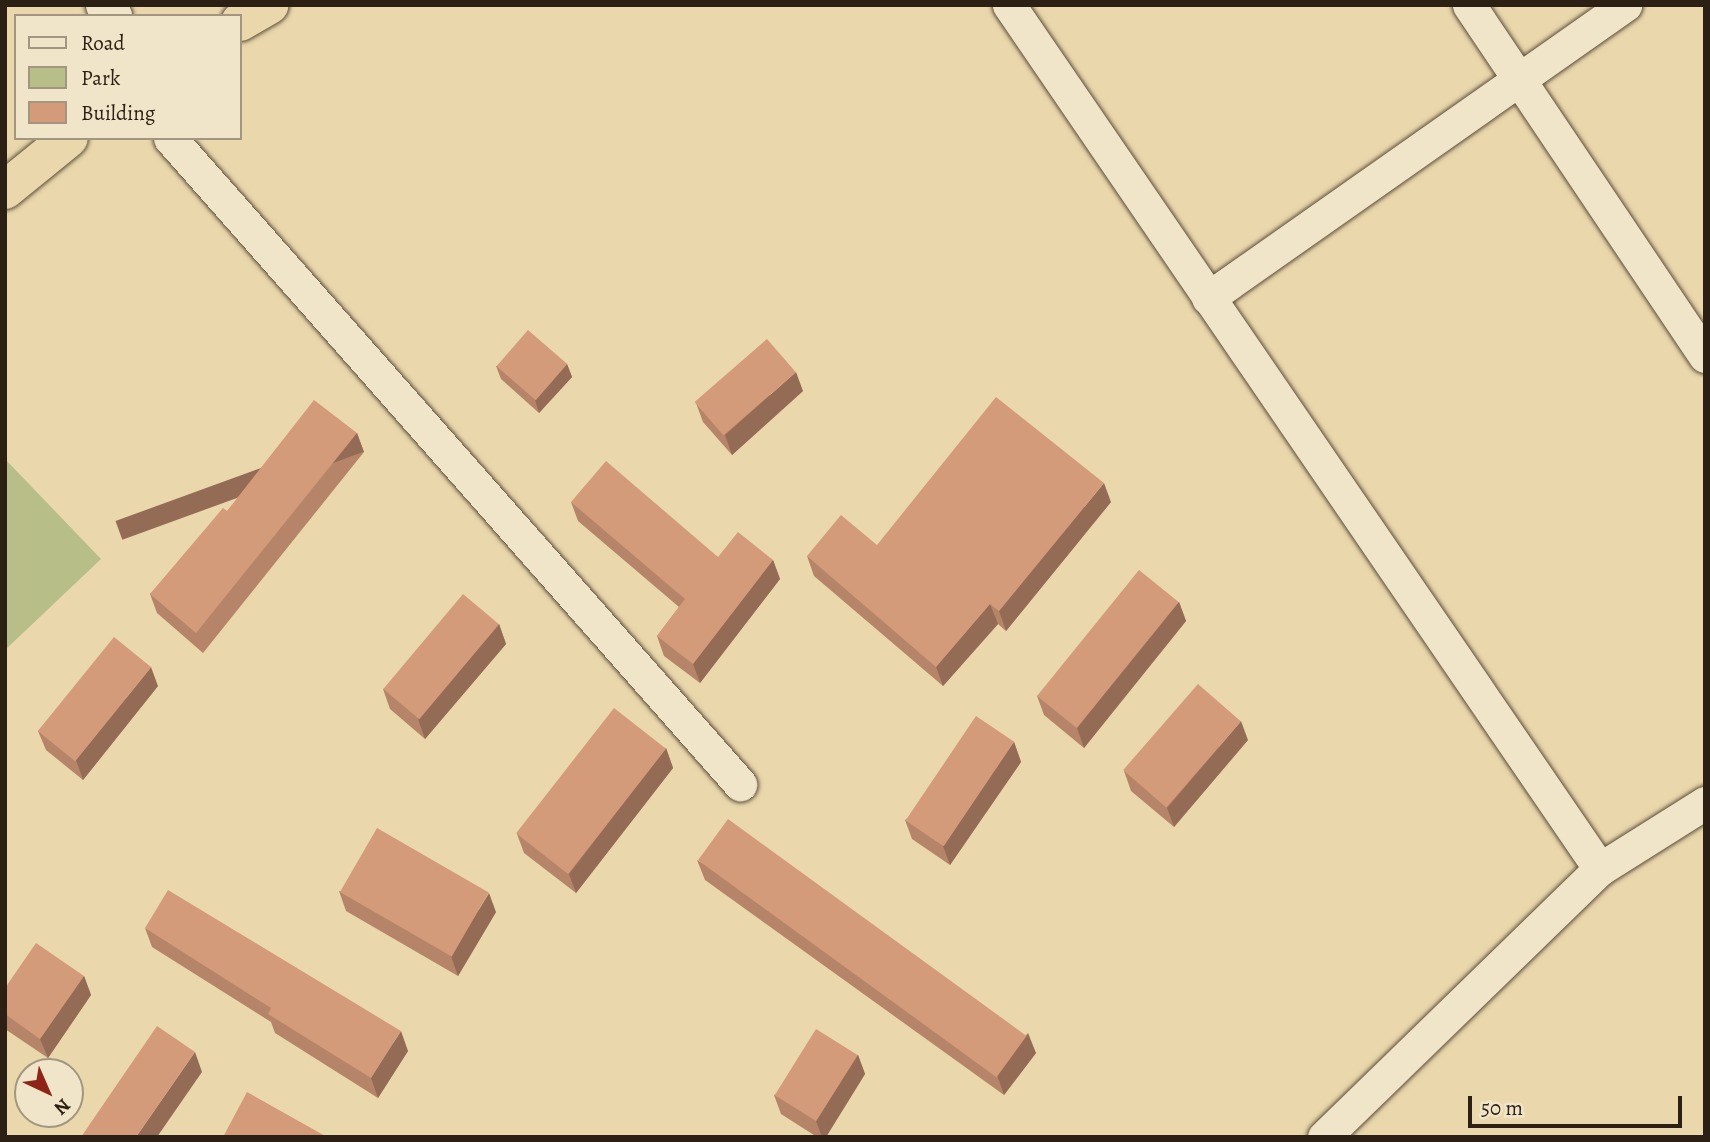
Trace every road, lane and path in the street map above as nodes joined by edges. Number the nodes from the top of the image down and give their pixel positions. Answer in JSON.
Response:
{"nodes":[{"id":1,"x":269,"y":5,"type":"edge"},
{"id":2,"x":1009,"y":5,"type":"edge"},
{"id":3,"x":1469,"y":5,"type":"edge"},
{"id":4,"x":1625,"y":5,"type":"edge"},
{"id":5,"x":242,"y":21,"type":"edge"},
{"id":6,"x":1517,"y":82,"type":"junction"},
{"id":7,"x":67,"y":140,"type":"edge"},
{"id":8,"x":172,"y":140,"type":"edge"},
{"id":9,"x":5,"y":190,"type":"edge"},
{"id":10,"x":1208,"y":298,"type":"junction"},
{"id":11,"x":1705,"y":356,"type":"edge"},
{"id":12,"x":740,"y":785,"type":"dead end"},
{"id":13,"x":1705,"y":803,"type":"edge"},
{"id":14,"x":1600,"y":869,"type":"junction"},
{"id":15,"x":1324,"y":1137,"type":"edge"}],
"edges":[{"from":1,"to":5,"type":"highway"},
{"from":2,"to":10,"type":"street"},
{"from":3,"to":6,"type":"street"},
{"from":4,"to":6,"type":"street"},
{"from":6,"to":10,"type":"street"},
{"from":6,"to":11,"type":"street"},
{"from":7,"to":9,"type":"highway"},
{"from":8,"to":12,"type":"street"},
{"from":10,"to":14,"type":"street"},
{"from":13,"to":14,"type":"street"},
{"from":14,"to":15,"type":"street"}]}
